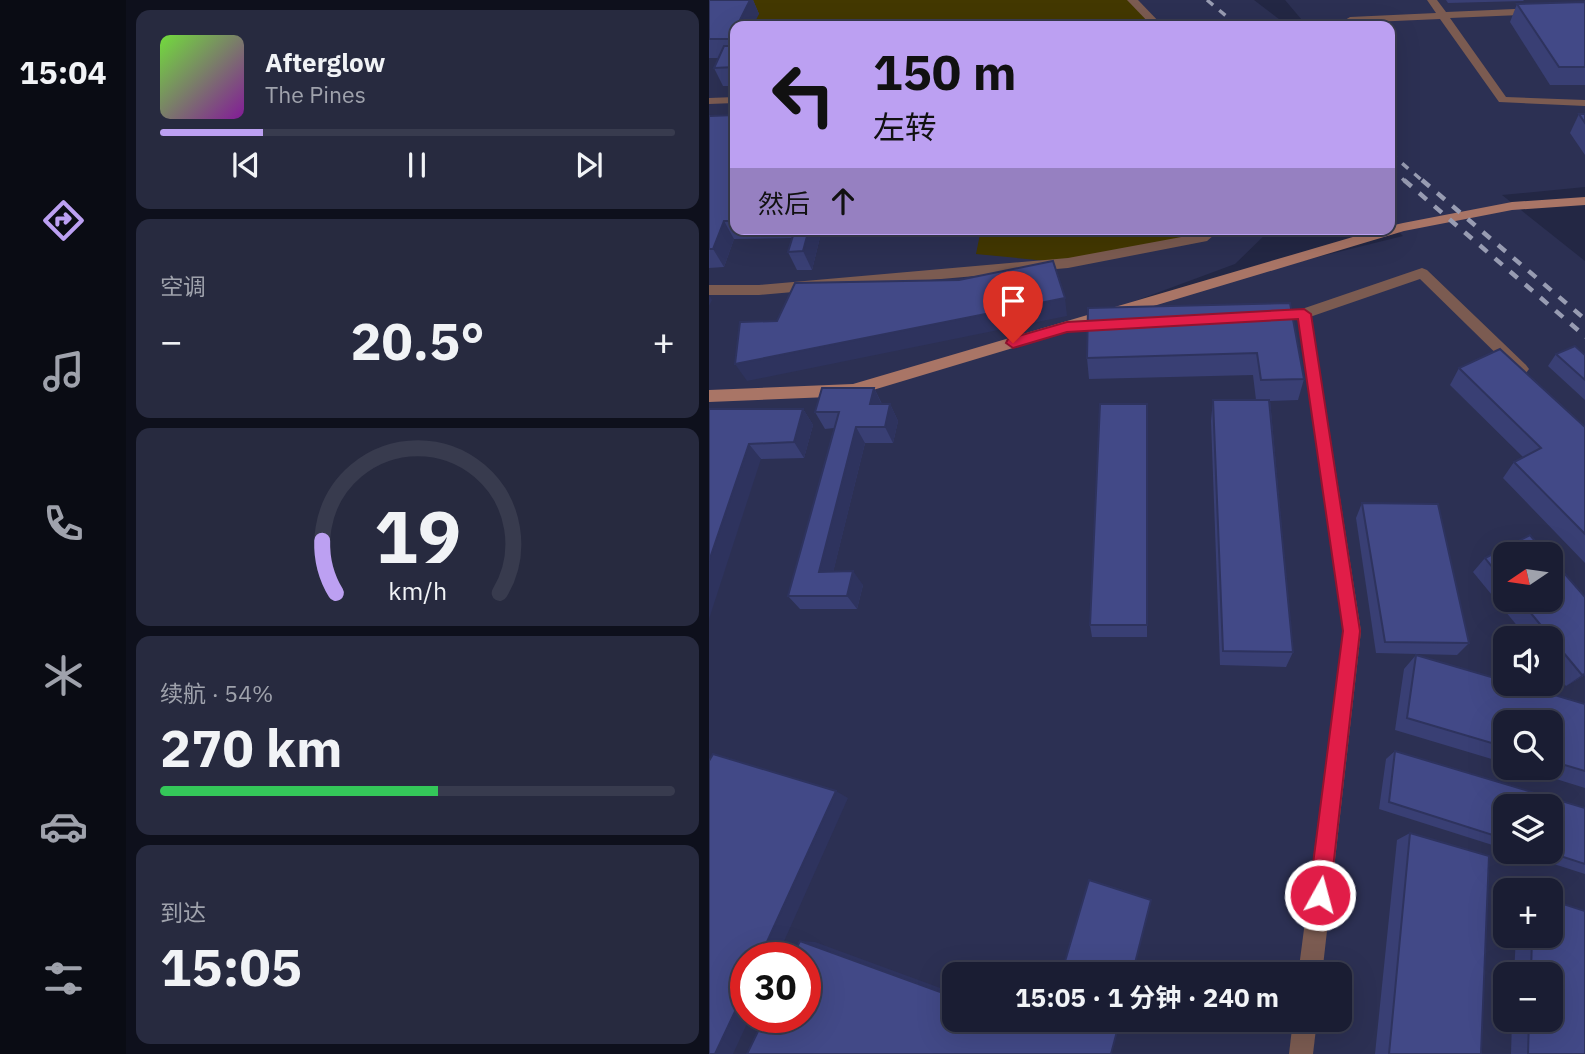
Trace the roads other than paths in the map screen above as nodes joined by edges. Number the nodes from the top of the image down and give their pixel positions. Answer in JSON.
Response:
{"nodes":[{"id":1,"x":1132,"y":0,"type":"edge"},
{"id":2,"x":1432,"y":0,"type":"edge"},
{"id":3,"x":1585,"y":9,"type":"edge"},
{"id":4,"x":1441,"y":16,"type":"junction"},
{"id":5,"x":1350,"y":20,"type":"dead end"},
{"id":6,"x":1153,"y":21,"type":"edge"},
{"id":7,"x":730,"y":100,"type":"edge"},
{"id":8,"x":709,"y":101,"type":"edge"},
{"id":9,"x":1585,"y":103,"type":"edge"},
{"id":10,"x":1585,"y":201,"type":"edge"},
{"id":11,"x":1395,"y":228,"type":"edge"},
{"id":12,"x":1209,"y":235,"type":"edge"},
{"id":13,"x":1366,"y":235,"type":"edge"},
{"id":14,"x":709,"y":290,"type":"edge"},
{"id":15,"x":1304,"y":314,"type":"junction"},
{"id":16,"x":1248,"y":317,"type":"edge"},
{"id":17,"x":1151,"y":322,"type":"edge"},
{"id":18,"x":1067,"y":327,"type":"junction"},
{"id":19,"x":1528,"y":376,"type":"edge"},
{"id":20,"x":709,"y":396,"type":"edge"},
{"id":21,"x":1312,"y":962,"type":"edge"},
{"id":22,"x":1304,"y":1032,"type":"edge"},
{"id":23,"x":1301,"y":1054,"type":"edge"}],
"edges":[{"from":1,"to":6,"type":"street"},
{"from":2,"to":4,"type":"street"},
{"from":3,"to":4,"type":"street"},
{"from":4,"to":5,"type":"street"},
{"from":4,"to":9,"type":"street"},
{"from":7,"to":8,"type":"street"},
{"from":10,"to":11,"type":"street"},
{"from":12,"to":14,"type":"street"},
{"from":13,"to":18,"type":"street"},
{"from":15,"to":16,"type":"street"},
{"from":15,"to":19,"type":"street"},
{"from":15,"to":21,"type":"street"},
{"from":17,"to":18,"type":"street"},
{"from":18,"to":20,"type":"street"},
{"from":22,"to":23,"type":"street"}]}
